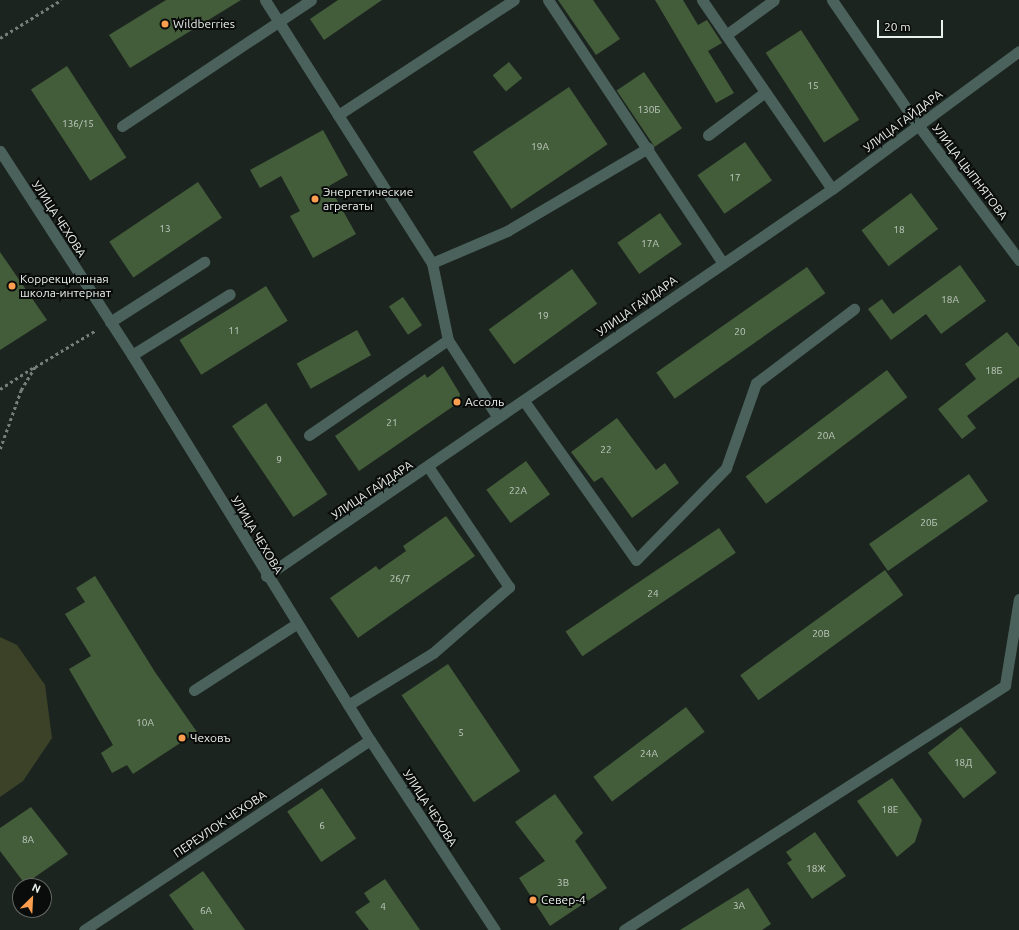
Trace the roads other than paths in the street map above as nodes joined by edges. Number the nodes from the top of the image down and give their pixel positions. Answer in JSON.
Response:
{"nodes":[{"id":1,"x":265,"y":0,"type":"edge"},
{"id":2,"x":311,"y":0,"type":"edge"},
{"id":3,"x":514,"y":0,"type":"edge"},
{"id":4,"x":548,"y":0,"type":"edge"},
{"id":5,"x":702,"y":0,"type":"edge"},
{"id":6,"x":774,"y":0,"type":"edge"},
{"id":7,"x":832,"y":0,"type":"edge"},
{"id":8,"x":278,"y":21,"type":"junction"},
{"id":9,"x":726,"y":35,"type":"junction"},
{"id":10,"x":1019,"y":51,"type":"edge"},
{"id":11,"x":765,"y":92,"type":"junction"},
{"id":12,"x":338,"y":115,"type":"junction"},
{"id":13,"x":918,"y":125,"type":"junction"},
{"id":14,"x":122,"y":126,"type":"dead end"},
{"id":15,"x":708,"y":135,"type":"dead end"},
{"id":16,"x":648,"y":148,"type":"junction"},
{"id":17,"x":0,"y":151,"type":"edge"},
{"id":18,"x":832,"y":189,"type":"junction"},
{"id":19,"x":1019,"y":260,"type":"edge"},
{"id":20,"x":204,"y":262,"type":"dead end"},
{"id":21,"x":722,"y":262,"type":"junction"},
{"id":22,"x":432,"y":263,"type":"junction"},
{"id":23,"x":230,"y":294,"type":"dead end"},
{"id":24,"x":854,"y":309,"type":"dead end"},
{"id":25,"x":110,"y":322,"type":"junction"},
{"id":26,"x":448,"y":340,"type":"junction"},
{"id":27,"x":132,"y":355,"type":"junction"},
{"id":28,"x":524,"y":401,"type":"junction"},
{"id":29,"x":497,"y":416,"type":"junction"},
{"id":30,"x":309,"y":435,"type":"dead end"},
{"id":31,"x":429,"y":468,"type":"junction"},
{"id":32,"x":266,"y":576,"type":"junction"},
{"id":33,"x":1019,"y":599,"type":"edge"},
{"id":34,"x":296,"y":624,"type":"junction"},
{"id":35,"x":194,"y":690,"type":"dead end"},
{"id":36,"x":348,"y":705,"type":"junction"},
{"id":37,"x":370,"y":740,"type":"junction"},
{"id":38,"x":84,"y":930,"type":"edge"},
{"id":39,"x":495,"y":930,"type":"edge"},
{"id":40,"x":624,"y":930,"type":"edge"}],
"edges":[{"from":1,"to":8,"type":"street"},
{"from":2,"to":8,"type":"street"},
{"from":3,"to":12,"type":"street"},
{"from":4,"to":16,"type":"street"},
{"from":5,"to":9,"type":"street"},
{"from":6,"to":9,"type":"street"},
{"from":7,"to":13,"type":"street","name":"УЛИЦА ЦЫПНЯТОВА"},
{"from":8,"to":12,"type":"street"},
{"from":8,"to":14,"type":"street"},
{"from":9,"to":11,"type":"street"},
{"from":10,"to":13,"type":"street","name":"УЛИЦА ГАЙДАРА"},
{"from":11,"to":15,"type":"street"},
{"from":11,"to":18,"type":"street"},
{"from":12,"to":22,"type":"street"},
{"from":13,"to":18,"type":"street","name":"УЛИЦА ГАЙДАРА"},
{"from":13,"to":19,"type":"street","name":"УЛИЦА ЦЫПНЯТОВА"},
{"from":16,"to":21,"type":"street"},
{"from":16,"to":22,"type":"street"},
{"from":17,"to":25,"type":"street","name":"УЛИЦА ЧЕХОВА"},
{"from":18,"to":21,"type":"street","name":"УЛИЦА ГАЙДАРА"},
{"from":20,"to":25,"type":"street"},
{"from":21,"to":28,"type":"street","name":"УЛИЦА ГАЙДАРА"},
{"from":22,"to":26,"type":"street"},
{"from":23,"to":27,"type":"street"},
{"from":24,"to":28,"type":"street"},
{"from":25,"to":27,"type":"street","name":"УЛИЦА ЧЕХОВА"},
{"from":26,"to":29,"type":"street"},
{"from":26,"to":30,"type":"street"},
{"from":27,"to":32,"type":"street","name":"УЛИЦА ЧЕХОВА"},
{"from":28,"to":29,"type":"street","name":"УЛИЦА ГАЙДАРА"},
{"from":29,"to":31,"type":"street","name":"УЛИЦА ГАЙДАРА"},
{"from":31,"to":32,"type":"street","name":"УЛИЦА ГАЙДАРА"},
{"from":31,"to":36,"type":"street"},
{"from":32,"to":34,"type":"street","name":"УЛИЦА ЧЕХОВА"},
{"from":33,"to":40,"type":"street"},
{"from":34,"to":35,"type":"street"},
{"from":34,"to":36,"type":"street","name":"УЛИЦА ЧЕХОВА"},
{"from":36,"to":37,"type":"street","name":"УЛИЦА ЧЕХОВА"},
{"from":37,"to":38,"type":"street","name":"ПЕРЕУЛОК ЧЕХОВА"},
{"from":37,"to":39,"type":"street","name":"УЛИЦА ЧЕХОВА"}]}
